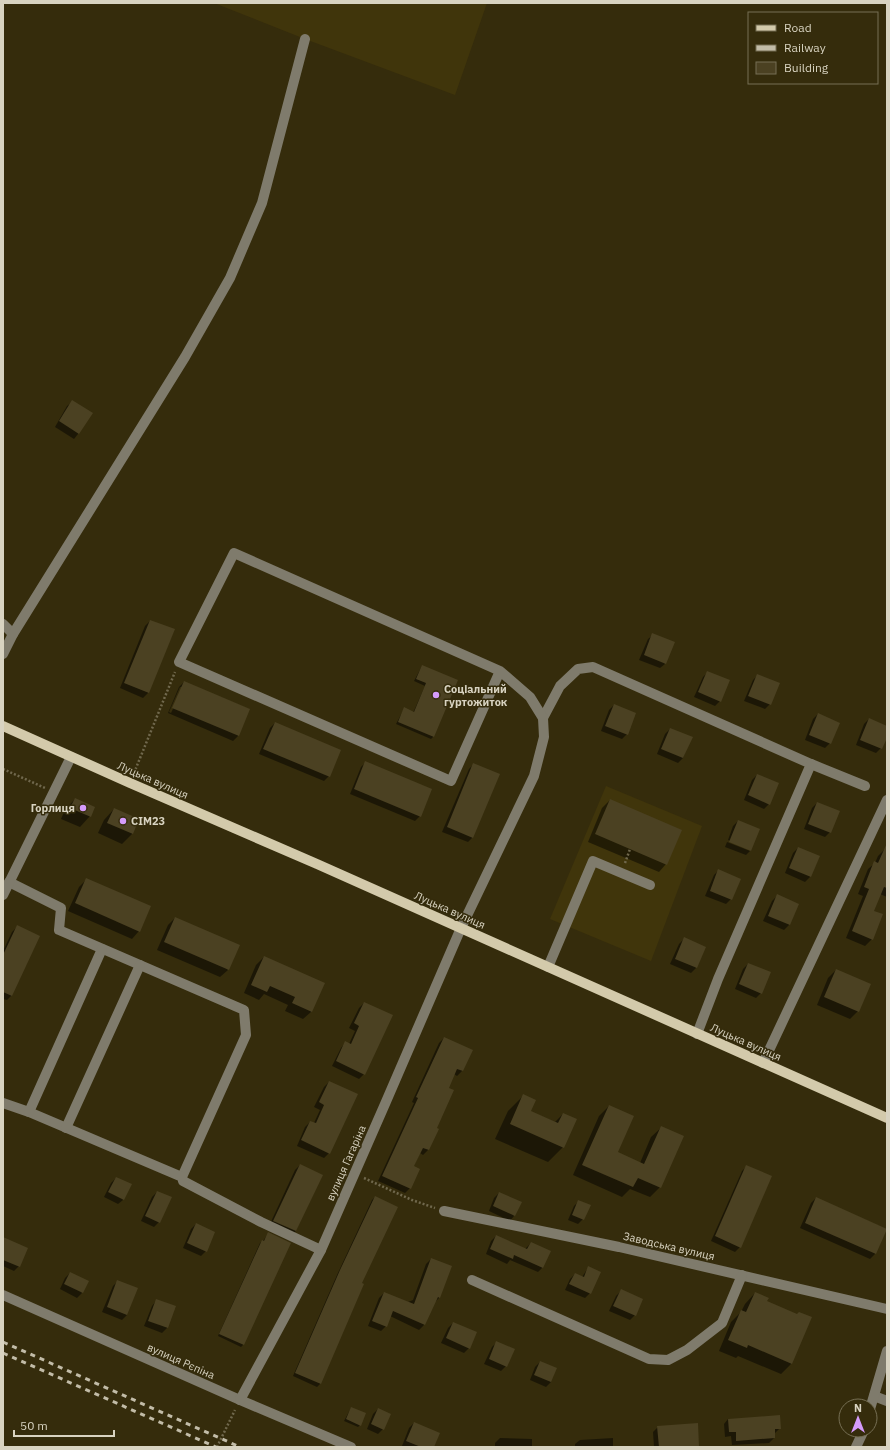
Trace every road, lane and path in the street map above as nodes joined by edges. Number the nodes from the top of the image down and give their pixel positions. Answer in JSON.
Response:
{"nodes":[{"id":1,"x":305,"y":39,"type":"dead end"},
{"id":2,"x":3,"y":624,"type":"edge"},
{"id":3,"x":13,"y":634,"type":"junction"},
{"id":4,"x":3,"y":654,"type":"edge"},
{"id":5,"x":180,"y":662,"type":"junction"},
{"id":6,"x":500,"y":671,"type":"junction"},
{"id":7,"x":543,"y":718,"type":"junction"},
{"id":8,"x":3,"y":726,"type":"edge"},
{"id":9,"x":71,"y":757,"type":"junction"},
{"id":10,"x":812,"y":764,"type":"junction"},
{"id":11,"x":3,"y":769,"type":"edge"},
{"id":12,"x":130,"y":783,"type":"junction"},
{"id":13,"x":865,"y":786,"type":"dead end"},
{"id":14,"x":54,"y":792,"type":"junction"},
{"id":15,"x":887,"y":800,"type":"edge"},
{"id":16,"x":9,"y":882,"type":"junction"},
{"id":17,"x":650,"y":885,"type":"dead end"},
{"id":18,"x":3,"y":895,"type":"edge"},
{"id":19,"x":461,"y":928,"type":"junction"},
{"id":20,"x":102,"y":949,"type":"junction"},
{"id":21,"x":140,"y":965,"type":"junction"},
{"id":22,"x":548,"y":967,"type":"junction"},
{"id":23,"x":697,"y":1034,"type":"junction"},
{"id":24,"x":763,"y":1063,"type":"junction"},
{"id":25,"x":3,"y":1103,"type":"edge"},
{"id":26,"x":29,"y":1112,"type":"junction"},
{"id":27,"x":887,"y":1118,"type":"edge"},
{"id":28,"x":66,"y":1128,"type":"junction"},
{"id":29,"x":354,"y":1174,"type":"junction"},
{"id":30,"x":182,"y":1177,"type":"junction"},
{"id":31,"x":444,"y":1212,"type":"joint"},
{"id":32,"x":321,"y":1250,"type":"junction"},
{"id":33,"x":742,"y":1275,"type":"junction"},
{"id":34,"x":472,"y":1280,"type":"dead end"},
{"id":35,"x":3,"y":1295,"type":"edge"},
{"id":36,"x":887,"y":1309,"type":"edge"},
{"id":37,"x":887,"y":1351,"type":"edge"},
{"id":38,"x":874,"y":1396,"type":"joint"},
{"id":39,"x":240,"y":1400,"type":"junction"},
{"id":40,"x":887,"y":1401,"type":"edge"},
{"id":41,"x":217,"y":1447,"type":"edge"},
{"id":42,"x":351,"y":1447,"type":"edge"}],
"edges":[{"from":1,"to":3,"type":"street"},
{"from":2,"to":3,"type":"street"},
{"from":3,"to":4,"type":"street"},
{"from":5,"to":6,"type":"street"},
{"from":5,"to":6,"type":"street"},
{"from":5,"to":12,"type":"path"},
{"from":6,"to":7,"type":"street"},
{"from":7,"to":10,"type":"street"},
{"from":7,"to":19,"type":"street","name":"вулиця Гагаріна"},
{"from":8,"to":9,"type":"main road","name":"Луцька вулиця"},
{"from":9,"to":12,"type":"main road","name":"Луцька вулиця"},
{"from":9,"to":14,"type":"street"},
{"from":10,"to":13,"type":"street"},
{"from":10,"to":23,"type":"street"},
{"from":11,"to":14,"type":"path"},
{"from":12,"to":19,"type":"main road","name":"Луцька вулиця"},
{"from":14,"to":16,"type":"street"},
{"from":15,"to":24,"type":"street"},
{"from":16,"to":18,"type":"street"},
{"from":16,"to":20,"type":"street"},
{"from":17,"to":22,"type":"street"},
{"from":19,"to":22,"type":"main road","name":"Луцька вулиця"},
{"from":19,"to":29,"type":"street","name":"вулиця Гагаріна"},
{"from":20,"to":21,"type":"street"},
{"from":20,"to":26,"type":"street"},
{"from":21,"to":28,"type":"street"},
{"from":21,"to":30,"type":"street"},
{"from":22,"to":23,"type":"main road","name":"Луцька вулиця"},
{"from":23,"to":24,"type":"main road","name":"Луцька вулиця"},
{"from":24,"to":27,"type":"main road","name":"Луцька вулиця"},
{"from":25,"to":26,"type":"street"},
{"from":26,"to":28,"type":"street"},
{"from":28,"to":30,"type":"street"},
{"from":29,"to":31,"type":"path"},
{"from":29,"to":32,"type":"street","name":"вулиця Гагаріна"},
{"from":30,"to":32,"type":"street"},
{"from":31,"to":33,"type":"street","name":"Заводська вулиця"},
{"from":32,"to":39,"type":"street","name":"вулиця Гагаріна"},
{"from":33,"to":34,"type":"street"},
{"from":33,"to":36,"type":"street","name":"Заводська вулиця"},
{"from":35,"to":39,"type":"street","name":"вулиця Рєпіна"},
{"from":37,"to":38,"type":"street"},
{"from":38,"to":40,"type":"street"},
{"from":39,"to":41,"type":"path"},
{"from":39,"to":42,"type":"street","name":"вулиця Рєпіна"}]}
